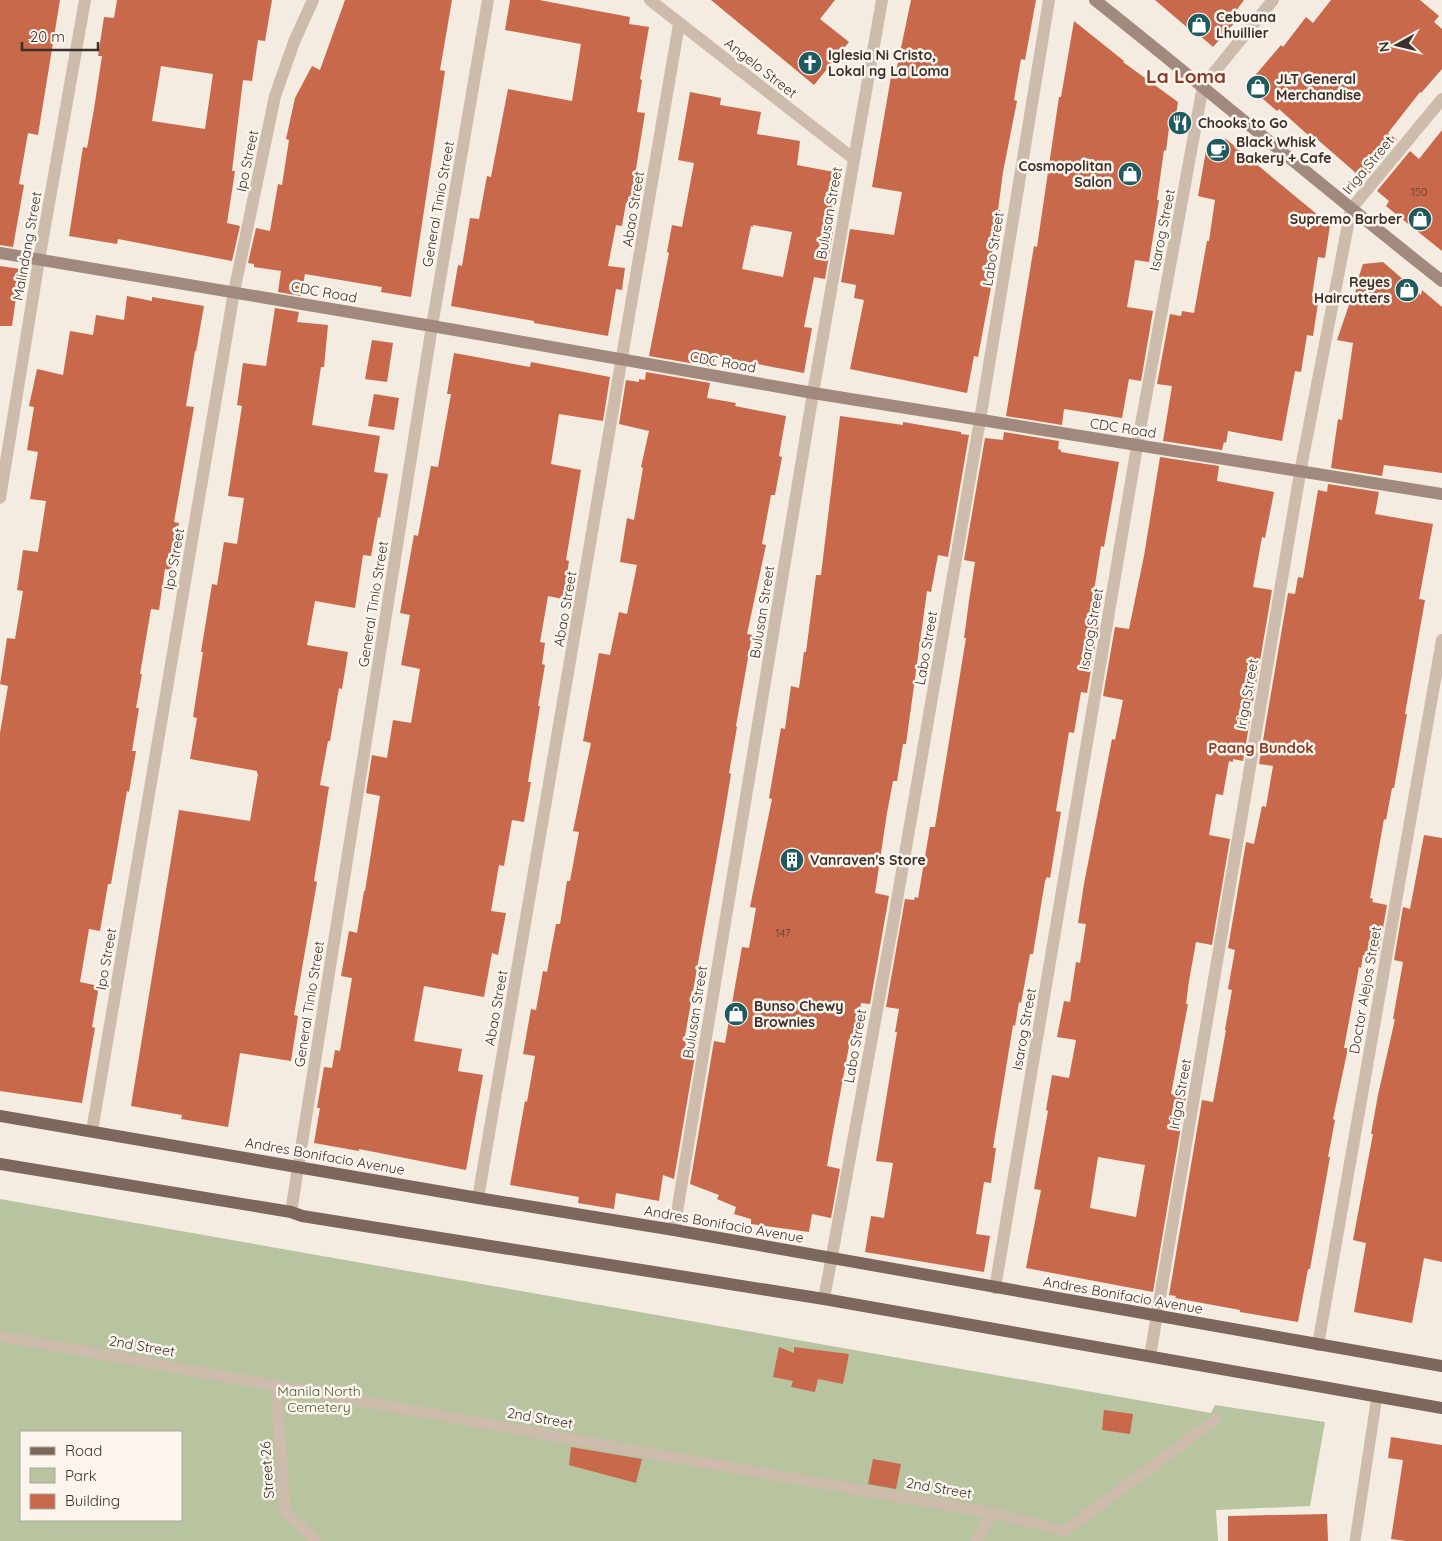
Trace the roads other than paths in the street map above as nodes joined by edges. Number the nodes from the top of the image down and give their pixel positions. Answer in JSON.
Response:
{"nodes":[{"id":1,"x":85,"y":0,"type":"edge"},
{"id":2,"x":313,"y":0,"type":"edge"},
{"id":3,"x":488,"y":0,"type":"edge"},
{"id":4,"x":650,"y":0,"type":"edge"},
{"id":5,"x":882,"y":0,"type":"edge"},
{"id":6,"x":1049,"y":0,"type":"edge"},
{"id":7,"x":1095,"y":0,"type":"edge"},
{"id":8,"x":1273,"y":0,"type":"edge"},
{"id":9,"x":679,"y":24,"type":"junction"},
{"id":10,"x":1204,"y":86,"type":"junction"},
{"id":11,"x":1442,"y":99,"type":"edge"},
{"id":12,"x":854,"y":159,"type":"junction"},
{"id":13,"x":1351,"y":209,"type":"junction"},
{"id":14,"x":0,"y":253,"type":"edge"},
{"id":15,"x":39,"y":260,"type":"junction"},
{"id":16,"x":1442,"y":281,"type":"edge"},
{"id":17,"x":234,"y":292,"type":"junction"},
{"id":18,"x":432,"y":326,"type":"junction"},
{"id":19,"x":623,"y":359,"type":"junction"},
{"id":20,"x":813,"y":393,"type":"junction"},
{"id":21,"x":980,"y":420,"type":"junction"},
{"id":22,"x":1137,"y":446,"type":"junction"},
{"id":23,"x":1300,"y":473,"type":"junction"},
{"id":24,"x":1442,"y":494,"type":"edge"},
{"id":25,"x":0,"y":498,"type":"edge"},
{"id":26,"x":1442,"y":640,"type":"edge"},
{"id":27,"x":0,"y":1116,"type":"edge"},
{"id":28,"x":92,"y":1131,"type":"junction"},
{"id":29,"x":0,"y":1164,"type":"edge"},
{"id":30,"x":299,"y":1166,"type":"junction"},
{"id":31,"x":478,"y":1198,"type":"junction"},
{"id":32,"x":291,"y":1212,"type":"junction"},
{"id":33,"x":674,"y":1230,"type":"junction"},
{"id":34,"x":831,"y":1259,"type":"junction"},
{"id":35,"x":995,"y":1288,"type":"junction"},
{"id":36,"x":824,"y":1299,"type":"junction"},
{"id":37,"x":1157,"y":1316,"type":"junction"},
{"id":38,"x":0,"y":1336,"type":"edge"},
{"id":39,"x":1318,"y":1345,"type":"junction"},
{"id":40,"x":1150,"y":1356,"type":"junction"},
{"id":41,"x":1442,"y":1366,"type":"edge"},
{"id":42,"x":276,"y":1385,"type":"junction"},
{"id":43,"x":1377,"y":1396,"type":"junction"},
{"id":44,"x":1442,"y":1408,"type":"edge"},
{"id":45,"x":1216,"y":1419,"type":"dead end"},
{"id":46,"x":992,"y":1513,"type":"junction"},
{"id":47,"x":1065,"y":1536,"type":"edge"},
{"id":48,"x":316,"y":1541,"type":"edge"},
{"id":49,"x":976,"y":1541,"type":"edge"},
{"id":50,"x":1355,"y":1541,"type":"edge"}],
"edges":[{"from":1,"to":15,"type":"street","name":"Malindang Street"},
{"from":2,"to":17,"type":"street","name":"Ipo Street"},
{"from":3,"to":18,"type":"street","name":"General Tinio Street"},
{"from":4,"to":9,"type":"street","name":"Angelo Street"},
{"from":5,"to":12,"type":"street","name":"Bulusan Street"},
{"from":6,"to":21,"type":"street","name":"Labo Street"},
{"from":7,"to":10,"type":"street"},
{"from":8,"to":10,"type":"street","name":"Isarog Street"},
{"from":9,"to":12,"type":"street","name":"Angelo Street"},
{"from":9,"to":19,"type":"street","name":"Abao Street"},
{"from":10,"to":13,"type":"street"},
{"from":10,"to":22,"type":"street","name":"Isarog Street"},
{"from":11,"to":13,"type":"street","name":"Iriga Street"},
{"from":12,"to":20,"type":"street","name":"Bulusan Street"},
{"from":13,"to":16,"type":"street"},
{"from":13,"to":23,"type":"street","name":"Iriga Street"},
{"from":14,"to":15,"type":"street","name":"CDC Road"},
{"from":15,"to":17,"type":"street","name":"CDC Road"},
{"from":15,"to":25,"type":"street","name":"Malindang Street"},
{"from":17,"to":18,"type":"street","name":"CDC Road"},
{"from":17,"to":28,"type":"street","name":"Ipo Street"},
{"from":18,"to":19,"type":"street","name":"CDC Road"},
{"from":18,"to":30,"type":"street","name":"General Tinio Street"},
{"from":19,"to":20,"type":"street","name":"CDC Road"},
{"from":19,"to":31,"type":"street","name":"Abao Street"},
{"from":20,"to":21,"type":"street","name":"CDC Road"},
{"from":20,"to":33,"type":"street","name":"Bulusan Street"},
{"from":21,"to":22,"type":"street","name":"CDC Road"},
{"from":21,"to":34,"type":"street","name":"Labo Street"},
{"from":22,"to":23,"type":"street","name":"CDC Road"},
{"from":22,"to":35,"type":"street","name":"Isarog Street"},
{"from":23,"to":24,"type":"street","name":"CDC Road"},
{"from":23,"to":37,"type":"street","name":"Iriga Street"},
{"from":26,"to":39,"type":"street","name":"Doctor Alejos Street"},
{"from":27,"to":28,"type":"main road","name":"Andres Bonifacio Avenue"},
{"from":28,"to":30,"type":"main road","name":"Andres Bonifacio Avenue"},
{"from":29,"to":32,"type":"main road"},
{"from":30,"to":31,"type":"main road","name":"Andres Bonifacio Avenue"},
{"from":30,"to":32,"type":"street","name":"General Tinio Street"},
{"from":31,"to":33,"type":"main road","name":"Andres Bonifacio Avenue"},
{"from":32,"to":36,"type":"main road"},
{"from":33,"to":34,"type":"main road","name":"Andres Bonifacio Avenue"},
{"from":34,"to":35,"type":"main road","name":"Andres Bonifacio Avenue"},
{"from":34,"to":36,"type":"street","name":"Labo Street"},
{"from":35,"to":37,"type":"main road","name":"Andres Bonifacio Avenue"},
{"from":36,"to":40,"type":"main road"},
{"from":37,"to":39,"type":"main road","name":"Andres Bonifacio Avenue"},
{"from":37,"to":40,"type":"street","name":"Iriga Street"},
{"from":38,"to":42,"type":"lane","name":"2nd Street"},
{"from":39,"to":41,"type":"main road","name":"Andres Bonifacio Avenue"},
{"from":40,"to":43,"type":"main road"},
{"from":42,"to":46,"type":"lane","name":"2nd Street"},
{"from":42,"to":48,"type":"lane","name":"Street 26"},
{"from":43,"to":44,"type":"main road"},
{"from":43,"to":50,"type":"lane"},
{"from":45,"to":47,"type":"lane"},
{"from":46,"to":47,"type":"lane","name":"2nd Street"},
{"from":46,"to":49,"type":"lane"}]}
